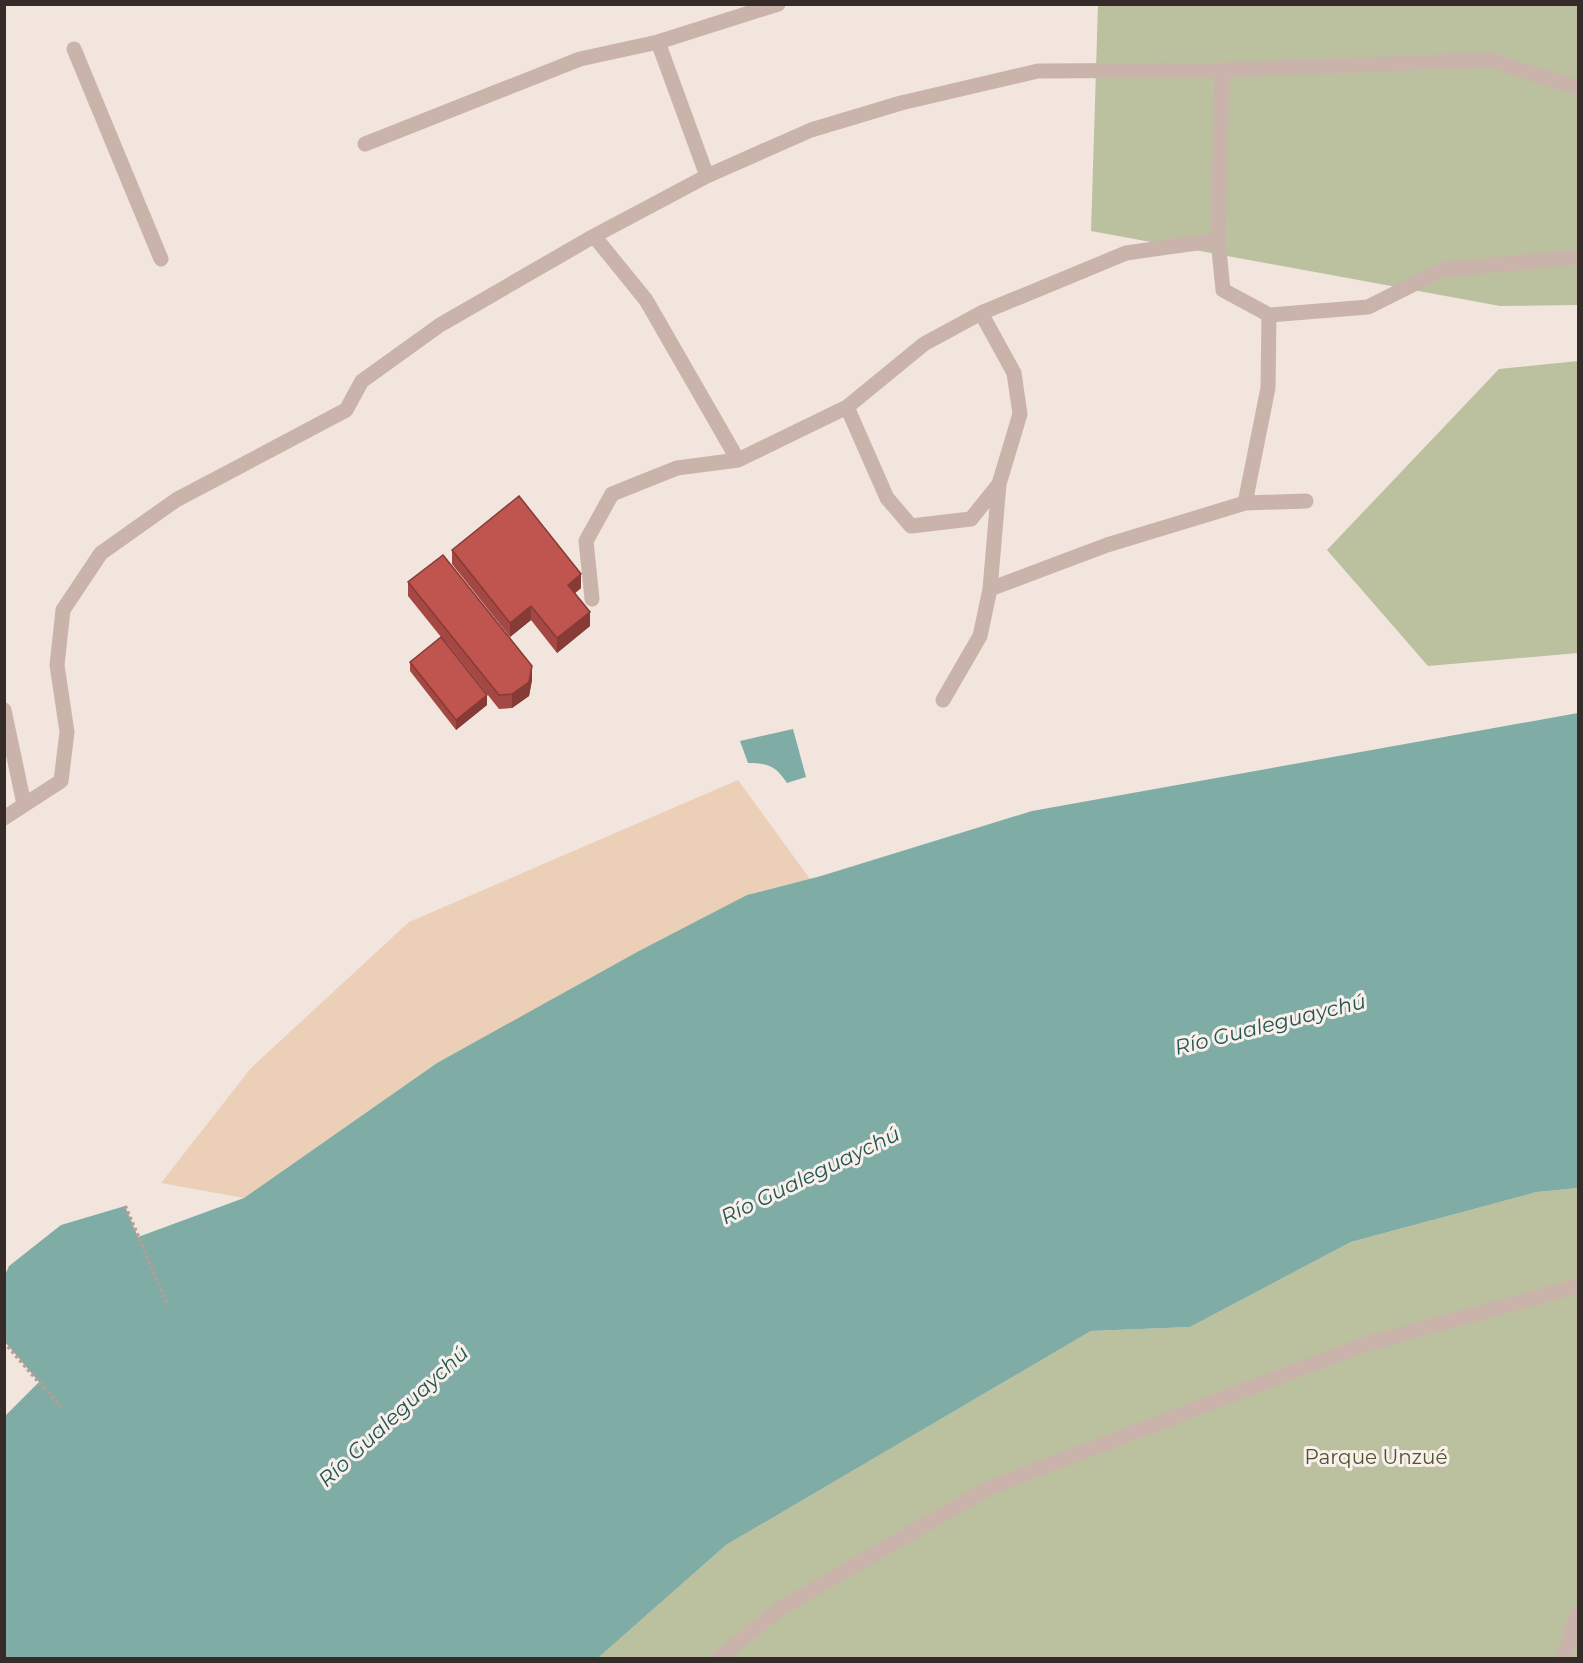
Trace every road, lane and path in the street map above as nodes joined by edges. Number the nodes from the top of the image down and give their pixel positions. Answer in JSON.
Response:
{"nodes":[{"id":1,"x":778,"y":4,"type":"edge"},
{"id":2,"x":658,"y":42,"type":"junction"},
{"id":3,"x":74,"y":49,"type":"dead end"},
{"id":4,"x":1222,"y":70,"type":"junction"},
{"id":5,"x":1578,"y":88,"type":"edge"},
{"id":6,"x":365,"y":144,"type":"dead end"},
{"id":7,"x":707,"y":176,"type":"junction"},
{"id":8,"x":594,"y":236,"type":"junction"},
{"id":9,"x":1218,"y":240,"type":"junction"},
{"id":10,"x":1578,"y":257,"type":"edge"},
{"id":11,"x":161,"y":260,"type":"dead end"},
{"id":12,"x":981,"y":313,"type":"junction"},
{"id":13,"x":1269,"y":315,"type":"junction"},
{"id":14,"x":847,"y":407,"type":"junction"},
{"id":15,"x":738,"y":460,"type":"junction"},
{"id":16,"x":999,"y":484,"type":"junction"},
{"id":17,"x":1306,"y":501,"type":"dead end"},
{"id":18,"x":1245,"y":503,"type":"junction"},
{"id":19,"x":990,"y":589,"type":"junction"},
{"id":20,"x":592,"y":599,"type":"dead end"},
{"id":21,"x":943,"y":700,"type":"dead end"},
{"id":22,"x":4,"y":710,"type":"edge"},
{"id":23,"x":24,"y":804,"type":"junction"},
{"id":24,"x":4,"y":818,"type":"edge"},
{"id":25,"x":125,"y":1206,"type":"dead end"},
{"id":26,"x":1578,"y":1286,"type":"edge"},
{"id":27,"x":168,"y":1306,"type":"dead end"},
{"id":28,"x":4,"y":1342,"type":"edge"},
{"id":29,"x":61,"y":1407,"type":"dead end"},
{"id":30,"x":1578,"y":1613,"type":"edge"},
{"id":31,"x":719,"y":1659,"type":"edge"},
{"id":32,"x":1564,"y":1659,"type":"edge"}],
"edges":[{"from":1,"to":2,"type":"street"},
{"from":2,"to":6,"type":"street"},
{"from":2,"to":7,"type":"street"},
{"from":3,"to":11,"type":"street"},
{"from":4,"to":5,"type":"street"},
{"from":4,"to":7,"type":"street"},
{"from":4,"to":9,"type":"street"},
{"from":7,"to":8,"type":"street"},
{"from":8,"to":15,"type":"street"},
{"from":8,"to":23,"type":"street"},
{"from":9,"to":12,"type":"street"},
{"from":9,"to":13,"type":"street"},
{"from":10,"to":13,"type":"street"},
{"from":12,"to":14,"type":"street"},
{"from":12,"to":16,"type":"street"},
{"from":13,"to":18,"type":"street"},
{"from":14,"to":15,"type":"street"},
{"from":14,"to":16,"type":"street"},
{"from":15,"to":20,"type":"street"},
{"from":16,"to":19,"type":"street"},
{"from":17,"to":18,"type":"street"},
{"from":18,"to":19,"type":"street"},
{"from":19,"to":21,"type":"street"},
{"from":22,"to":23,"type":"street"},
{"from":23,"to":24,"type":"street"},
{"from":25,"to":27,"type":"path"},
{"from":26,"to":31,"type":"street"},
{"from":28,"to":29,"type":"path"},
{"from":30,"to":32,"type":"street"}]}
